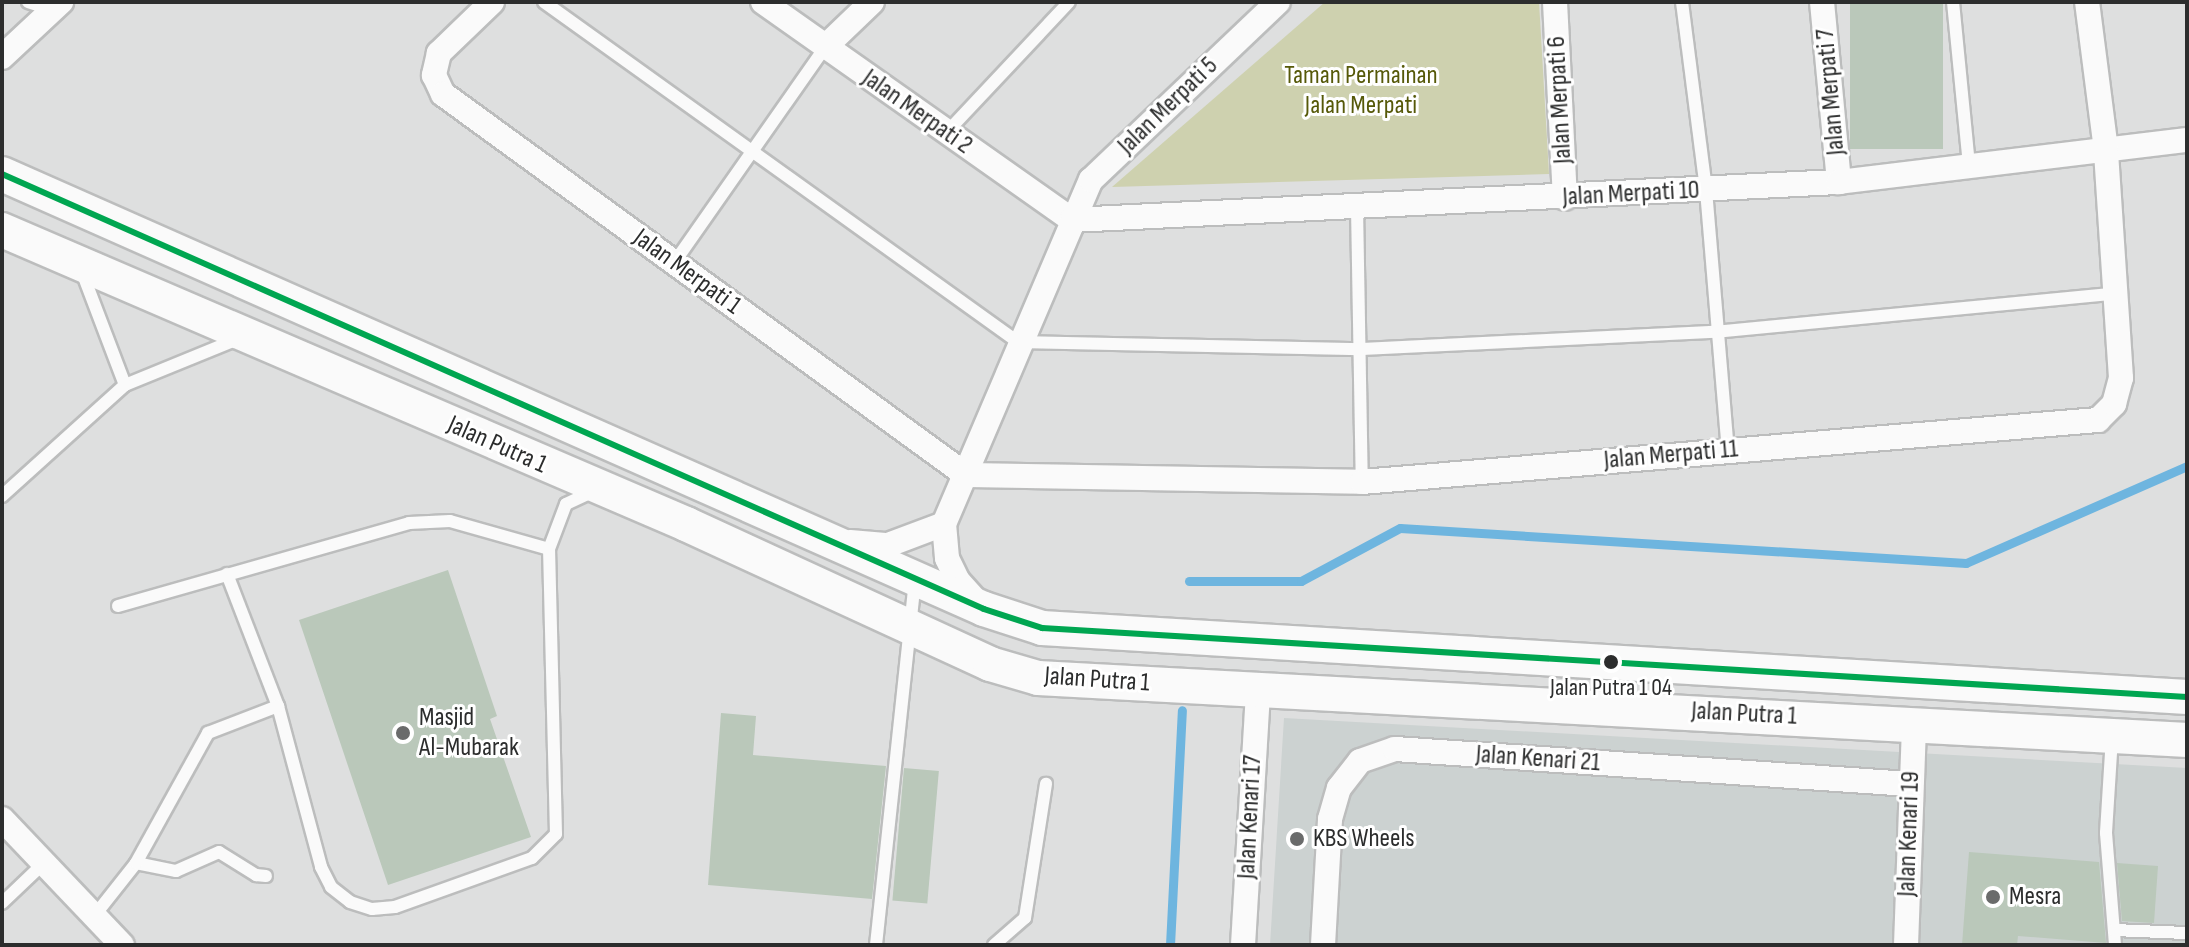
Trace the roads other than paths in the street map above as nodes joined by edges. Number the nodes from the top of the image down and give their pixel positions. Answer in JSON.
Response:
{"nodes":[{"id":1,"x":28,"y":2,"type":"edge"},
{"id":2,"x":492,"y":2,"type":"edge"},
{"id":3,"x":544,"y":2,"type":"edge"},
{"id":4,"x":763,"y":2,"type":"edge"},
{"id":5,"x":872,"y":2,"type":"edge"},
{"id":6,"x":1069,"y":2,"type":"edge"},
{"id":7,"x":1278,"y":2,"type":"edge"},
{"id":8,"x":1555,"y":2,"type":"edge"},
{"id":9,"x":1682,"y":2,"type":"edge"},
{"id":10,"x":1822,"y":2,"type":"edge"},
{"id":11,"x":1953,"y":2,"type":"edge"},
{"id":12,"x":2087,"y":2,"type":"edge"},
{"id":13,"x":57,"y":6,"type":"edge"},
{"id":14,"x":825,"y":47,"type":"junction"},
{"id":15,"x":2,"y":57,"type":"edge"},
{"id":16,"x":947,"y":132,"type":"junction"},
{"id":17,"x":2187,"y":140,"type":"edge"},
{"id":18,"x":2106,"y":150,"type":"junction"},
{"id":19,"x":752,"y":152,"type":"junction"},
{"id":20,"x":1969,"y":166,"type":"junction"},
{"id":21,"x":2,"y":174,"type":"edge"},
{"id":22,"x":1839,"y":182,"type":"junction"},
{"id":23,"x":1706,"y":190,"type":"junction"},
{"id":24,"x":1565,"y":198,"type":"junction"},
{"id":25,"x":1357,"y":207,"type":"junction"},
{"id":26,"x":1072,"y":220,"type":"junction"},
{"id":27,"x":2,"y":230,"type":"edge"},
{"id":28,"x":78,"y":263,"type":"junction"},
{"id":29,"x":674,"y":263,"type":"junction"},
{"id":30,"x":2117,"y":293,"type":"junction"},
{"id":31,"x":1715,"y":332,"type":"junction"},
{"id":32,"x":248,"y":335,"type":"junction"},
{"id":33,"x":1018,"y":342,"type":"junction"},
{"id":34,"x":1362,"y":349,"type":"junction"},
{"id":35,"x":125,"y":385,"type":"junction"},
{"id":36,"x":1728,"y":450,"type":"junction"},
{"id":37,"x":966,"y":475,"type":"junction"},
{"id":38,"x":1362,"y":482,"type":"junction"},
{"id":39,"x":602,"y":491,"type":"junction"},
{"id":40,"x":2,"y":496,"type":"edge"},
{"id":41,"x":944,"y":524,"type":"junction"},
{"id":42,"x":830,"y":540,"type":"junction"},
{"id":43,"x":549,"y":549,"type":"junction"},
{"id":44,"x":227,"y":574,"type":"junction"},
{"id":45,"x":916,"y":578,"type":"junction"},
{"id":46,"x":118,"y":606,"type":"dead end"},
{"id":47,"x":984,"y":609,"type":"junction"},
{"id":48,"x":907,"y":625,"type":"junction"},
{"id":49,"x":1258,"y":689,"type":"junction"},
{"id":50,"x":2187,"y":697,"type":"edge"},
{"id":51,"x":278,"y":706,"type":"junction"},
{"id":52,"x":1914,"y":723,"type":"junction"},
{"id":53,"x":2112,"y":735,"type":"junction"},
{"id":54,"x":2187,"y":740,"type":"edge"},
{"id":55,"x":1046,"y":784,"type":"dead end"},
{"id":56,"x":1910,"y":784,"type":"junction"},
{"id":57,"x":2,"y":819,"type":"edge"},
{"id":58,"x":136,"y":863,"type":"junction"},
{"id":59,"x":43,"y":864,"type":"junction"},
{"id":60,"x":266,"y":876,"type":"dead end"},
{"id":61,"x":2,"y":903,"type":"edge"},
{"id":62,"x":95,"y":915,"type":"junction"},
{"id":63,"x":2114,"y":930,"type":"junction"},
{"id":64,"x":2187,"y":933,"type":"edge"},
{"id":65,"x":122,"y":945,"type":"edge"},
{"id":66,"x":876,"y":945,"type":"edge"},
{"id":67,"x":994,"y":945,"type":"edge"},
{"id":68,"x":1243,"y":945,"type":"edge"},
{"id":69,"x":1323,"y":945,"type":"edge"},
{"id":70,"x":1906,"y":945,"type":"edge"},
{"id":71,"x":2115,"y":945,"type":"edge"}],
"edges":[{"from":1,"to":13,"type":"lane"},
{"from":2,"to":29,"type":"street","name":"Jalan Merpati 1"},
{"from":3,"to":19,"type":"lane"},
{"from":4,"to":14,"type":"street","name":"Jalan Merpati 2"},
{"from":5,"to":14,"type":"street"},
{"from":6,"to":16,"type":"lane"},
{"from":7,"to":26,"type":"street","name":"Jalan Merpati 5"},
{"from":8,"to":24,"type":"street","name":"Jalan Merpati 6"},
{"from":9,"to":23,"type":"lane"},
{"from":10,"to":22,"type":"street","name":"Jalan Merpati 7"},
{"from":11,"to":20,"type":"lane"},
{"from":12,"to":18,"type":"street","name":"Jalan Merpati 11"},
{"from":13,"to":15,"type":"street"},
{"from":14,"to":16,"type":"street","name":"Jalan Merpati 2"},
{"from":14,"to":19,"type":"lane"},
{"from":16,"to":26,"type":"street","name":"Jalan Merpati 2"},
{"from":17,"to":18,"type":"street","name":"Jalan Merpati 10"},
{"from":18,"to":20,"type":"street","name":"Jalan Merpati 10"},
{"from":18,"to":30,"type":"street","name":"Jalan Merpati 11"},
{"from":19,"to":29,"type":"lane"},
{"from":19,"to":33,"type":"lane"},
{"from":20,"to":22,"type":"street","name":"Jalan Merpati 10"},
{"from":21,"to":42,"type":"main road","name":"Jalan Putra 1"},
{"from":22,"to":23,"type":"street","name":"Jalan Merpati 10"},
{"from":23,"to":24,"type":"street","name":"Jalan Merpati 10"},
{"from":23,"to":31,"type":"lane"},
{"from":24,"to":25,"type":"street","name":"Jalan Merpati 10"},
{"from":25,"to":26,"type":"street","name":"Jalan Merpati 10"},
{"from":25,"to":34,"type":"lane"},
{"from":26,"to":33,"type":"street","name":"Jalan Merpati 5"},
{"from":27,"to":28,"type":"main road","name":"Jalan Putra 1"},
{"from":28,"to":32,"type":"main road","name":"Jalan Putra 1"},
{"from":28,"to":35,"type":"lane"},
{"from":29,"to":37,"type":"street","name":"Jalan Merpati 1"},
{"from":30,"to":31,"type":"lane"},
{"from":30,"to":36,"type":"street","name":"Jalan Merpati 11"},
{"from":31,"to":34,"type":"lane"},
{"from":31,"to":36,"type":"lane"},
{"from":32,"to":35,"type":"lane"},
{"from":32,"to":39,"type":"main road","name":"Jalan Putra 1"},
{"from":33,"to":34,"type":"lane"},
{"from":33,"to":37,"type":"street","name":"Jalan Merpati 5"},
{"from":34,"to":38,"type":"lane"},
{"from":35,"to":40,"type":"lane"},
{"from":36,"to":38,"type":"street","name":"Jalan Merpati 11"},
{"from":37,"to":38,"type":"street","name":"Jalan Merpati 11"},
{"from":37,"to":41,"type":"street","name":"Jalan Merpati 5"},
{"from":39,"to":43,"type":"lane"},
{"from":39,"to":48,"type":"main road","name":"Jalan Putra 1"},
{"from":41,"to":42,"type":"street"},
{"from":41,"to":47,"type":"street"},
{"from":42,"to":45,"type":"main road","name":"Jalan Putra 1"},
{"from":43,"to":44,"type":"lane"},
{"from":43,"to":51,"type":"lane"},
{"from":44,"to":46,"type":"lane"},
{"from":44,"to":51,"type":"lane"},
{"from":45,"to":47,"type":"main road","name":"Jalan Putra 1"},
{"from":45,"to":48,"type":"lane"},
{"from":47,"to":50,"type":"main road","name":"Jalan Putra 1"},
{"from":48,"to":49,"type":"main road","name":"Jalan Putra 1"},
{"from":48,"to":66,"type":"lane"},
{"from":49,"to":52,"type":"main road","name":"Jalan Putra 1"},
{"from":49,"to":68,"type":"street","name":"Jalan Kenari 17"},
{"from":51,"to":58,"type":"lane"},
{"from":52,"to":53,"type":"main road","name":"Jalan Putra 1"},
{"from":52,"to":56,"type":"street","name":"Jalan Kenari 19"},
{"from":53,"to":54,"type":"main road","name":"Jalan Putra 1"},
{"from":53,"to":63,"type":"lane"},
{"from":55,"to":67,"type":"lane"},
{"from":56,"to":69,"type":"street","name":"Jalan Kenari 21"},
{"from":56,"to":70,"type":"street","name":"Jalan Kenari 19"},
{"from":57,"to":59,"type":"street"},
{"from":58,"to":60,"type":"lane"},
{"from":58,"to":62,"type":"lane"},
{"from":59,"to":61,"type":"lane"},
{"from":59,"to":62,"type":"street"},
{"from":62,"to":65,"type":"street"},
{"from":63,"to":64,"type":"lane"},
{"from":63,"to":71,"type":"lane"}]}
